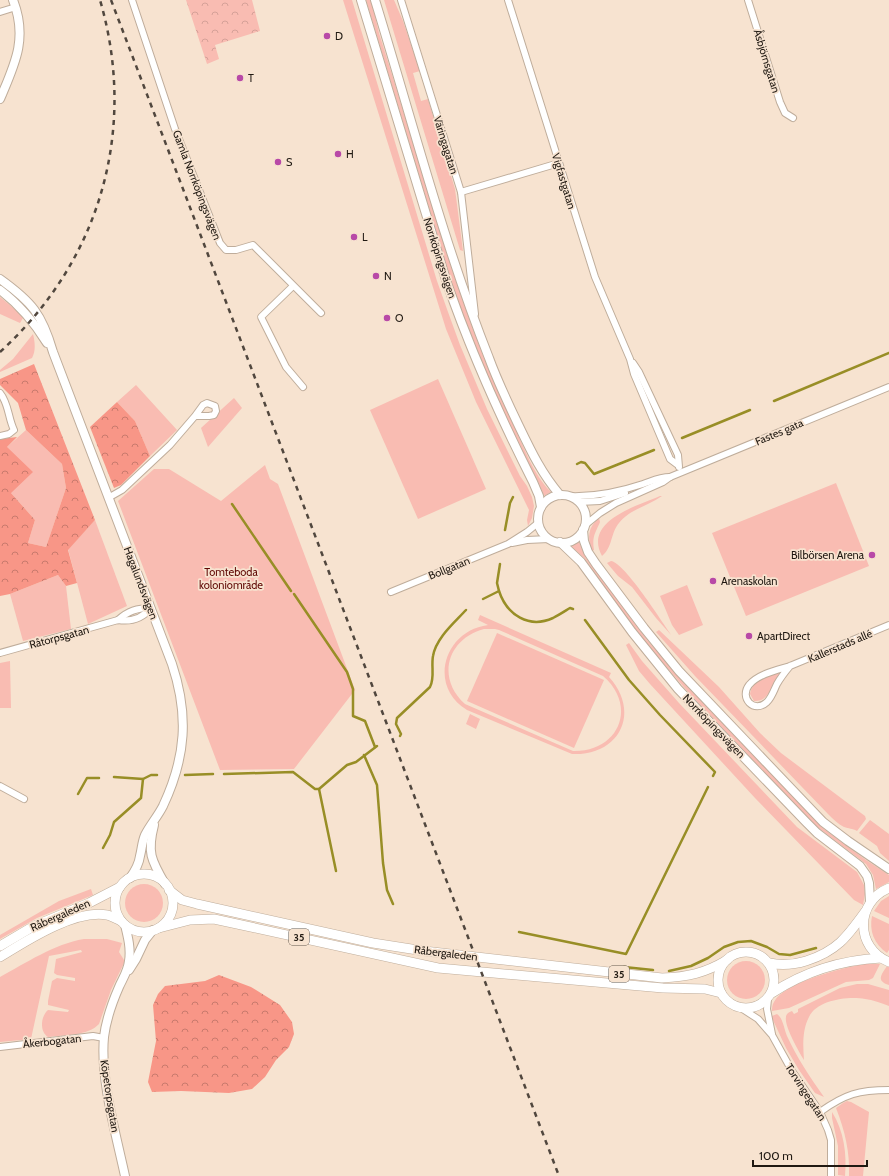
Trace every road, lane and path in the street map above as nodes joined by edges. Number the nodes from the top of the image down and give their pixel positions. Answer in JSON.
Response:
{"nodes":[{"id":1,"x":132,"y":0,"type":"edge"},
{"id":2,"x":361,"y":0,"type":"edge"},
{"id":3,"x":375,"y":0,"type":"edge"},
{"id":4,"x":401,"y":0,"type":"edge"},
{"id":5,"x":508,"y":0,"type":"edge"},
{"id":6,"x":748,"y":0,"type":"edge"},
{"id":7,"x":14,"y":4,"type":"edge"},
{"id":8,"x":0,"y":12,"type":"edge"},
{"id":9,"x":0,"y":99,"type":"edge"},
{"id":10,"x":793,"y":118,"type":"dead end"},
{"id":11,"x":558,"y":163,"type":"junction"},
{"id":12,"x":461,"y":192,"type":"junction"},
{"id":13,"x":0,"y":279,"type":"edge"},
{"id":14,"x":293,"y":286,"type":"junction"},
{"id":15,"x":0,"y":290,"type":"edge"},
{"id":16,"x":321,"y":313,"type":"dead end"},
{"id":17,"x":477,"y":328,"type":"junction"},
{"id":18,"x":53,"y":352,"type":"junction"},
{"id":19,"x":303,"y":387,"type":"dead end"},
{"id":20,"x":889,"y":387,"type":"edge"},
{"id":21,"x":0,"y":393,"type":"edge"},
{"id":22,"x":195,"y":416,"type":"dead end"},
{"id":23,"x":0,"y":436,"type":"edge"},
{"id":24,"x":681,"y":472,"type":"junction"},
{"id":25,"x":670,"y":477,"type":"junction"},
{"id":26,"x":643,"y":484,"type":"junction"},
{"id":27,"x":564,"y":495,"type":"junction"},
{"id":28,"x":108,"y":498,"type":"junction"},
{"id":29,"x":579,"y":502,"type":"junction"},
{"id":30,"x":541,"y":507,"type":"junction"},
{"id":31,"x":538,"y":523,"type":"junction"},
{"id":32,"x":583,"y":528,"type":"junction"},
{"id":33,"x":549,"y":539,"type":"junction"},
{"id":34,"x":560,"y":542,"type":"junction"},
{"id":35,"x":508,"y":544,"type":"junction"},
{"id":36,"x":390,"y":592,"type":"dead end"},
{"id":37,"x":151,"y":608,"type":"junction"},
{"id":38,"x":118,"y":620,"type":"junction"},
{"id":39,"x":889,"y":625,"type":"edge"},
{"id":40,"x":0,"y":653,"type":"edge"},
{"id":41,"x":790,"y":666,"type":"junction"},
{"id":42,"x":0,"y":786,"type":"edge"},
{"id":43,"x":24,"y":799,"type":"dead end"},
{"id":44,"x":156,"y":818,"type":"junction"},
{"id":45,"x":889,"y":869,"type":"edge"},
{"id":46,"x":130,"y":878,"type":"junction"},
{"id":47,"x":120,"y":887,"type":"junction"},
{"id":48,"x":167,"y":887,"type":"junction"},
{"id":49,"x":889,"y":888,"type":"edge"},
{"id":50,"x":870,"y":902,"type":"junction"},
{"id":51,"x":865,"y":912,"type":"junction"},
{"id":52,"x":124,"y":923,"type":"junction"},
{"id":53,"x":156,"y":929,"type":"junction"},
{"id":54,"x":0,"y":946,"type":"edge"},
{"id":55,"x":0,"y":957,"type":"edge"},
{"id":56,"x":727,"y":960,"type":"junction"},
{"id":57,"x":885,"y":960,"type":"edge"},
{"id":58,"x":769,"y":964,"type":"junction"},
{"id":59,"x":127,"y":972,"type":"junction"},
{"id":60,"x":721,"y":994,"type":"junction"},
{"id":61,"x":770,"y":996,"type":"junction"},
{"id":62,"x":741,"y":1008,"type":"junction"},
{"id":63,"x":772,"y":1035,"type":"junction"},
{"id":64,"x":104,"y":1038,"type":"junction"},
{"id":65,"x":0,"y":1046,"type":"edge"},
{"id":66,"x":889,"y":1090,"type":"edge"},
{"id":67,"x":820,"y":1112,"type":"junction"},
{"id":68,"x":125,"y":1176,"type":"edge"},
{"id":69,"x":831,"y":1176,"type":"edge"}],
"edges":[{"from":1,"to":14,"type":"street","name":"Gamla Norrköpingsvägen"},
{"from":2,"to":30,"type":"main road","name":"Norrköpingsvägen"},
{"from":3,"to":17,"type":"main road","name":"Norrköpingsvägen"},
{"from":4,"to":12,"type":"street","name":"Väringagatan"},
{"from":5,"to":11,"type":"street","name":"Vigfastgatan"},
{"from":6,"to":10,"type":"street","name":"Åsbjörnsgatan"},
{"from":7,"to":8,"type":"street"},
{"from":7,"to":9,"type":"main road"},
{"from":11,"to":12,"type":"street"},
{"from":11,"to":24,"type":"street","name":"Vigfastgatan"},
{"from":12,"to":17,"type":"street","name":"Väringagatan"},
{"from":13,"to":18,"type":"main road","name":"Hagalundsvägen"},
{"from":14,"to":16,"type":"street","name":"Gamla Norrköpingsvägen"},
{"from":14,"to":19,"type":"street"},
{"from":15,"to":18,"type":"main road","name":"Hagalundsvägen"},
{"from":17,"to":27,"type":"main road","name":"Norrköpingsvägen"},
{"from":18,"to":28,"type":"main road","name":"Hagalundsvägen"},
{"from":20,"to":24,"type":"street","name":"Fastes gata"},
{"from":21,"to":23,"type":"street"},
{"from":22,"to":28,"type":"street"},
{"from":24,"to":25,"type":"street","name":"Fastes gata"},
{"from":25,"to":26,"type":"street","name":"Fastes gata"},
{"from":25,"to":32,"type":"street","name":"Fastes gata"},
{"from":26,"to":27,"type":"street","name":"Fastes gata"},
{"from":26,"to":29,"type":"street","name":"Fastes gata"},
{"from":27,"to":29,"type":"main road"},
{"from":27,"to":30,"type":"main road"},
{"from":28,"to":37,"type":"main road","name":"Hagalundsvägen"},
{"from":29,"to":32,"type":"main road"},
{"from":30,"to":31,"type":"main road"},
{"from":31,"to":33,"type":"main road"},
{"from":31,"to":35,"type":"street","name":"Bollgatan"},
{"from":32,"to":34,"type":"main road"},
{"from":32,"to":45,"type":"main road","name":"Norrköpingsvägen"},
{"from":33,"to":34,"type":"main road"},
{"from":33,"to":35,"type":"street","name":"Bollgatan"},
{"from":34,"to":50,"type":"main road","name":"Norrköpingsvägen"},
{"from":35,"to":36,"type":"street","name":"Bollgatan"},
{"from":37,"to":38,"type":"street","name":"Råtorpsgatan"},
{"from":37,"to":38,"type":"street","name":"Råtorpsgatan"},
{"from":37,"to":44,"type":"main road","name":"Hagalundsvägen"},
{"from":38,"to":40,"type":"street","name":"Råtorpsgatan"},
{"from":39,"to":41,"type":"street","name":"Kallerstads allé"},
{"from":41,"to":41,"type":"street","name":"Kallerstads allé"},
{"from":42,"to":43,"type":"street"},
{"from":44,"to":46,"type":"main road","name":"Hagalundsvägen"},
{"from":44,"to":48,"type":"main road","name":"Hagalundsvägen"},
{"from":46,"to":47,"type":"main road"},
{"from":46,"to":48,"type":"main road","number":"35"},
{"from":47,"to":52,"type":"main road"},
{"from":47,"to":54,"type":"main road","name":"Råbergaleden"},
{"from":48,"to":53,"type":"main road"},
{"from":48,"to":56,"type":"main road","name":"Råbergaleden","number":"35"},
{"from":49,"to":50,"type":"main road"},
{"from":50,"to":51,"type":"main road"},
{"from":51,"to":57,"type":"main road"},
{"from":51,"to":58,"type":"main road"},
{"from":52,"to":53,"type":"main road","number":"35"},
{"from":52,"to":55,"type":"main road","name":"Råbergaleden","number":"35"},
{"from":52,"to":59,"type":"main road","name":"Köpetorpsgatan"},
{"from":53,"to":59,"type":"main road","name":"Köpetorpsgatan"},
{"from":53,"to":60,"type":"main road","name":"Råbergaleden","number":"35"},
{"from":56,"to":58,"type":"main road","number":"35"},
{"from":56,"to":60,"type":"main road"},
{"from":57,"to":61,"type":"main road"},
{"from":58,"to":61,"type":"main road"},
{"from":59,"to":64,"type":"main road","name":"Köpetorpsgatan"},
{"from":60,"to":62,"type":"main road","number":"35"},
{"from":61,"to":62,"type":"main road"},
{"from":61,"to":63,"type":"street","name":"Torvingegatan"},
{"from":62,"to":63,"type":"street","name":"Torvingegatan"},
{"from":63,"to":67,"type":"street","name":"Torvingegatan"},
{"from":64,"to":65,"type":"street","name":"Åkerbogatan"},
{"from":64,"to":68,"type":"main road","name":"Köpetorpsgatan"},
{"from":66,"to":67,"type":"street"},
{"from":67,"to":69,"type":"street","name":"Torvingegatan"}]}
